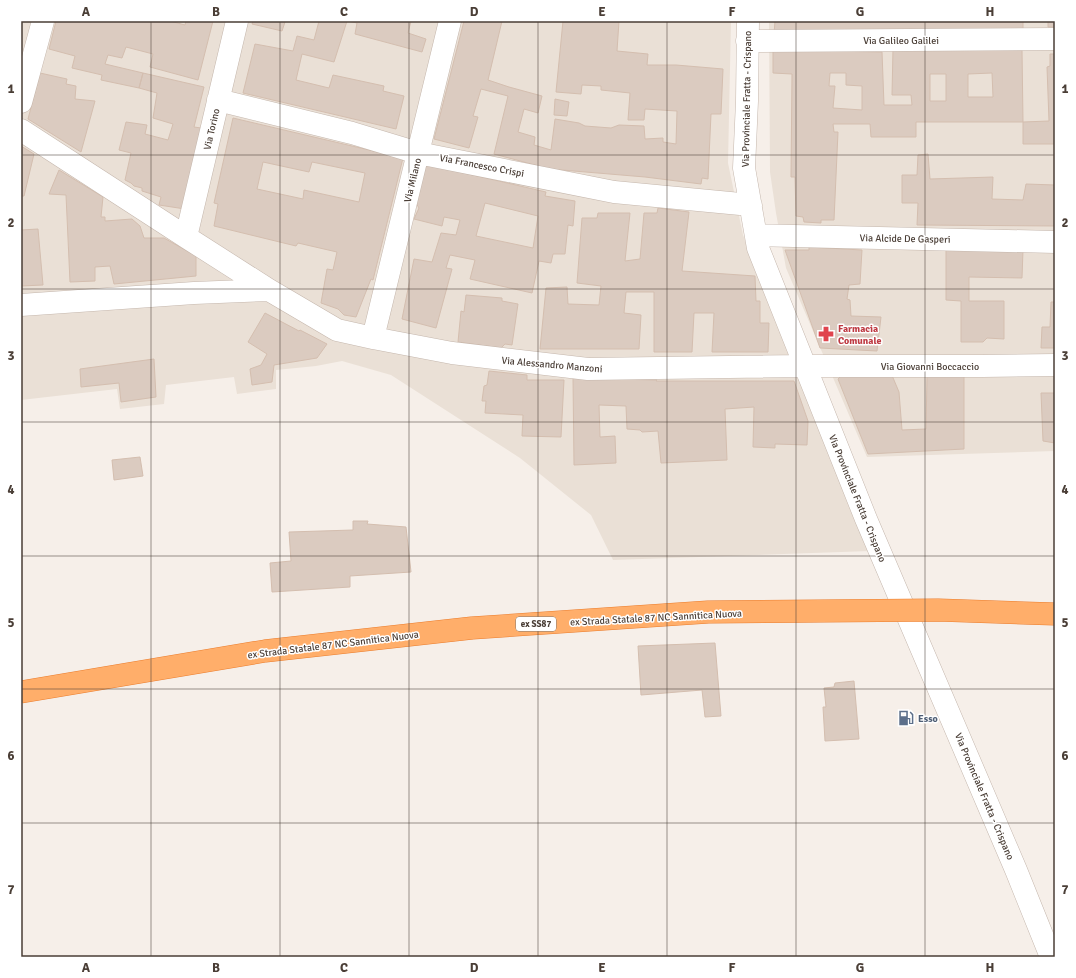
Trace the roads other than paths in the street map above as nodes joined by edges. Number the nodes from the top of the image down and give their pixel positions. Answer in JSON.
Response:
{"nodes":[{"id":1,"x":43,"y":21,"type":"edge"},
{"id":2,"x":237,"y":21,"type":"edge"},
{"id":3,"x":450,"y":21,"type":"edge"},
{"id":4,"x":748,"y":31,"type":"edge"},
{"id":5,"x":1055,"y":39,"type":"edge"},
{"id":6,"x":218,"y":100,"type":"junction"},
{"id":7,"x":21,"y":102,"type":"edge"},
{"id":8,"x":21,"y":130,"type":"edge"},
{"id":9,"x":418,"y":153,"type":"junction"},
{"id":10,"x":751,"y":204,"type":"junction"},
{"id":11,"x":756,"y":235,"type":"junction"},
{"id":12,"x":186,"y":237,"type":"junction"},
{"id":13,"x":1055,"y":242,"type":"edge"},
{"id":14,"x":269,"y":290,"type":"junction"},
{"id":15,"x":21,"y":305,"type":"edge"},
{"id":16,"x":373,"y":338,"type":"junction"},
{"id":17,"x":1055,"y":365,"type":"edge"},
{"id":18,"x":805,"y":366,"type":"junction"},
{"id":19,"x":1055,"y":614,"type":"edge"},
{"id":20,"x":21,"y":692,"type":"edge"},
{"id":21,"x":1051,"y":957,"type":"edge"}],
"edges":[{"from":1,"to":7,"type":"street"},
{"from":2,"to":6,"type":"street","name":"Via Torino"},
{"from":3,"to":9,"type":"street","name":"Via Milano"},
{"from":4,"to":5,"type":"street","name":"Via Galileo Galilei"},
{"from":4,"to":10,"type":"street","name":"Via Provinciale Fratta - Crispano"},
{"from":6,"to":9,"type":"street","name":"Via Francesco Crispi"},
{"from":6,"to":12,"type":"street","name":"Via Torino"},
{"from":8,"to":12,"type":"street","name":"Via Alessandro Manzoni"},
{"from":9,"to":10,"type":"street","name":"Via Francesco Crispi"},
{"from":9,"to":16,"type":"street","name":"Via Milano"},
{"from":10,"to":11,"type":"street","name":"Via Provinciale Fratta - Crispano"},
{"from":11,"to":13,"type":"street","name":"Via Alcide De Gasperi"},
{"from":11,"to":18,"type":"street","name":"Via Provinciale Fratta - Crispano"},
{"from":12,"to":14,"type":"street","name":"Via Alessandro Manzoni"},
{"from":14,"to":15,"type":"street"},
{"from":14,"to":16,"type":"street","name":"Via Alessandro Manzoni"},
{"from":16,"to":18,"type":"street","name":"Via Alessandro Manzoni"},
{"from":17,"to":18,"type":"street","name":"Via Giovanni Boccaccio"},
{"from":18,"to":21,"type":"street","name":"Via Provinciale Fratta - Crispano"},
{"from":19,"to":20,"type":"highway","name":"ex Strada Statale 87 NC Sannitica Nuova","number":"ex SS87","bridge":true}]}
